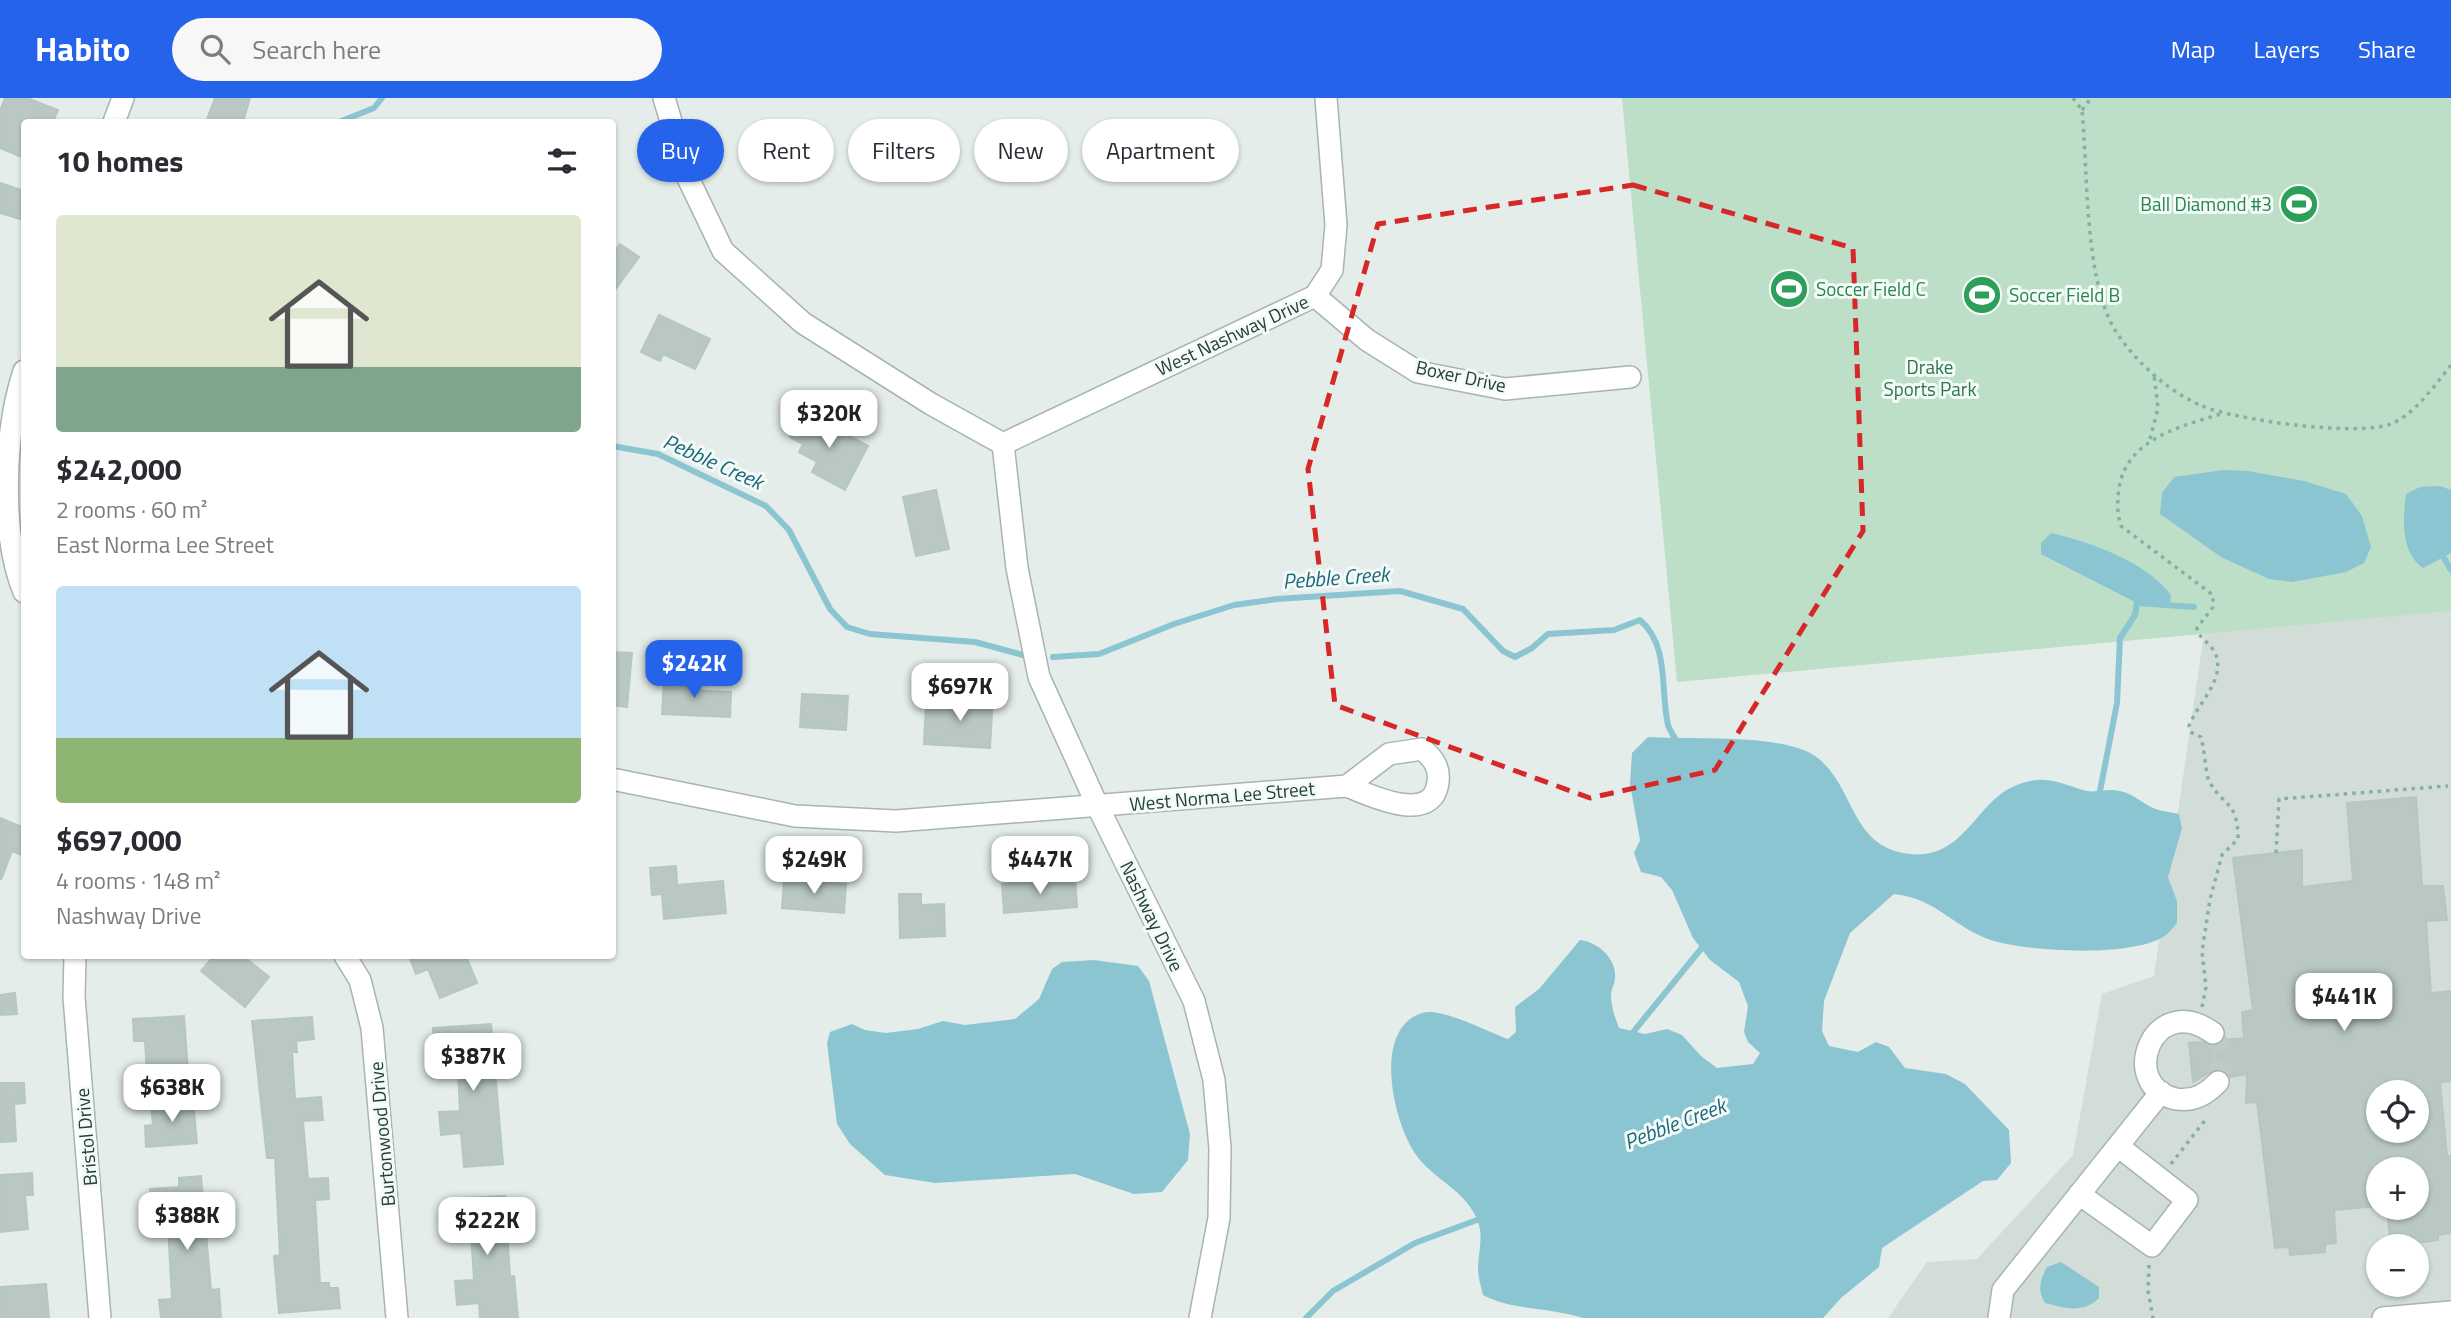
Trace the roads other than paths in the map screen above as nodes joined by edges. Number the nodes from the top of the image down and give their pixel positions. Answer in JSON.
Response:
{"nodes":[{"id":1,"x":123,"y":98,"type":"edge"},
{"id":2,"x":664,"y":98,"type":"edge"},
{"id":3,"x":1326,"y":98,"type":"edge"},
{"id":4,"x":115,"y":119,"type":"edge"},
{"id":5,"x":1315,"y":296,"type":"junction"},
{"id":6,"x":1630,"y":377,"type":"dead end"},
{"id":7,"x":21,"y":388,"type":"edge"},
{"id":8,"x":1003,"y":444,"type":"junction"},
{"id":9,"x":4,"y":548,"type":"edge"},
{"id":10,"x":21,"y":585,"type":"edge"},
{"id":11,"x":616,"y":780,"type":"edge"},
{"id":12,"x":1347,"y":786,"type":"dead end"},
{"id":13,"x":1098,"y":807,"type":"junction"},
{"id":14,"x":75,"y":959,"type":"edge"},
{"id":15,"x":347,"y":959,"type":"edge"},
{"id":16,"x":2205,"y":1028,"type":"road end"},
{"id":17,"x":2218,"y":1082,"type":"dead end"},
{"id":18,"x":2161,"y":1092,"type":"junction"},
{"id":19,"x":2118,"y":1146,"type":"junction"},
{"id":20,"x":2079,"y":1194,"type":"junction"},
{"id":21,"x":2451,"y":1312,"type":"edge"},
{"id":22,"x":100,"y":1318,"type":"edge"},
{"id":23,"x":397,"y":1318,"type":"edge"},
{"id":24,"x":1200,"y":1318,"type":"edge"},
{"id":25,"x":1999,"y":1318,"type":"edge"},
{"id":26,"x":2383,"y":1318,"type":"edge"}],
"edges":[{"from":1,"to":4,"type":"street"},
{"from":2,"to":8,"type":"street"},
{"from":3,"to":5,"type":"street","name":"West Nashway Drive"},
{"from":5,"to":6,"type":"street","name":"Boxer Drive"},
{"from":5,"to":8,"type":"street","name":"West Nashway Drive"},
{"from":7,"to":9,"type":"street"},
{"from":8,"to":13,"type":"street","name":"Nashway Drive"},
{"from":9,"to":10,"type":"street"},
{"from":11,"to":13,"type":"street","name":"West Norma Lee Street"},
{"from":12,"to":13,"type":"street","name":"West Norma Lee Street"},
{"from":13,"to":24,"type":"street","name":"Nashway Drive"},
{"from":14,"to":22,"type":"street","name":"Bristol Drive"},
{"from":15,"to":23,"type":"street","name":"Burtonwood Drive"},
{"from":16,"to":18,"type":"street"},
{"from":17,"to":18,"type":"street"},
{"from":18,"to":19,"type":"street"},
{"from":19,"to":20,"type":"street"},
{"from":19,"to":20,"type":"street"},
{"from":20,"to":25,"type":"street"},
{"from":21,"to":26,"type":"street"}]}
